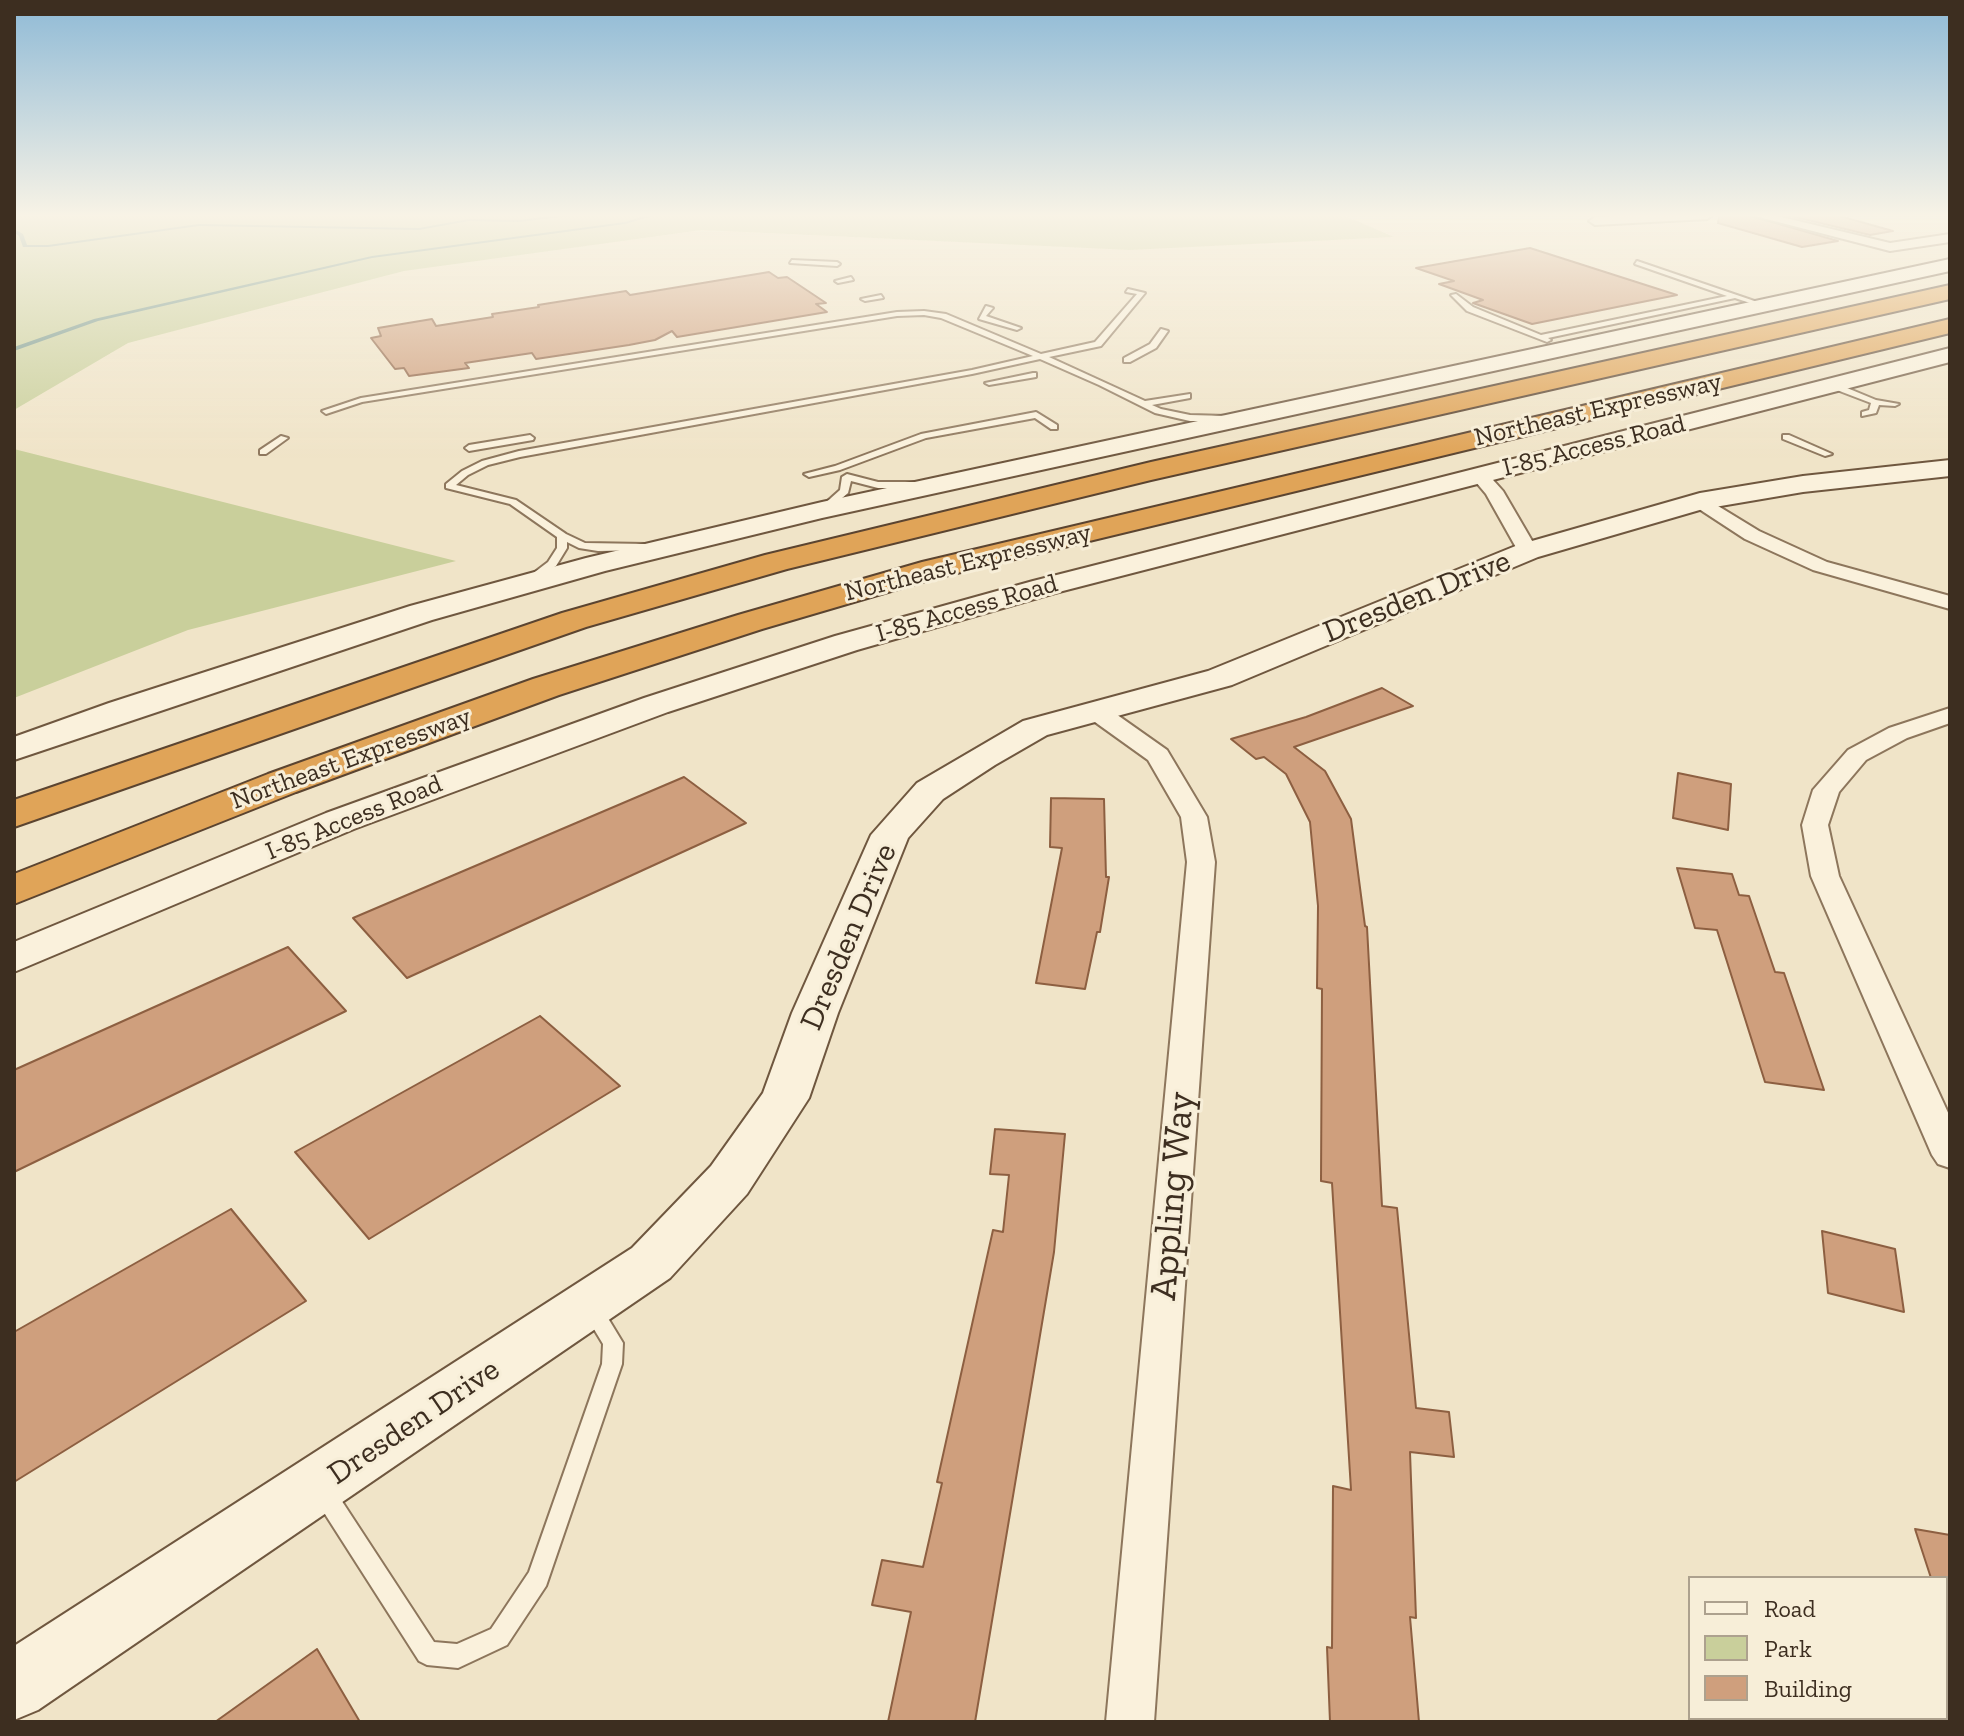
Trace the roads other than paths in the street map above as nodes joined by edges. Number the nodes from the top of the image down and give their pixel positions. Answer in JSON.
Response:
{"nodes":[{"id":1,"x":1139,"y":296,"type":"edge"},
{"id":2,"x":1455,"y":296,"type":"edge"},
{"id":3,"x":1735,"y":296,"type":"joint"},
{"id":4,"x":1810,"y":296,"type":"edge"},
{"id":5,"x":1932,"y":296,"type":"edge"},
{"id":6,"x":881,"y":297,"type":"dead end"},
{"id":7,"x":865,"y":299,"type":"dead end"},
{"id":8,"x":1765,"y":306,"type":"junction"},
{"id":9,"x":876,"y":307,"type":"dead end"},
{"id":10,"x":989,"y":308,"type":"dead end"},
{"id":11,"x":889,"y":315,"type":"junction"},
{"id":12,"x":1950,"y":326,"type":"edge"},
{"id":13,"x":1017,"y":328,"type":"dead end"},
{"id":14,"x":1164,"y":331,"type":"dead end"},
{"id":15,"x":1541,"y":337,"type":"junction"},
{"id":16,"x":1568,"y":349,"type":"junction"},
{"id":17,"x":1950,"y":355,"type":"edge"},
{"id":18,"x":1041,"y":357,"type":"junction"},
{"id":19,"x":1127,"y":360,"type":"dead end"},
{"id":20,"x":1033,"y":375,"type":"dead end"},
{"id":21,"x":989,"y":383,"type":"dead end"},
{"id":22,"x":1832,"y":385,"type":"junction"},
{"id":23,"x":1187,"y":396,"type":"dead end"},
{"id":24,"x":1875,"y":402,"type":"junction"},
{"id":25,"x":1143,"y":404,"type":"junction"},
{"id":26,"x":1895,"y":404,"type":"dead end"},
{"id":27,"x":326,"y":411,"type":"dead end"},
{"id":28,"x":1158,"y":411,"type":"junction"},
{"id":29,"x":1865,"y":414,"type":"dead end"},
{"id":30,"x":1248,"y":418,"type":"junction"},
{"id":31,"x":1054,"y":427,"type":"dead end"},
{"id":32,"x":1786,"y":437,"type":"dead end"},
{"id":33,"x":284,"y":438,"type":"dead end"},
{"id":34,"x":530,"y":438,"type":"dead end"},
{"id":35,"x":1141,"y":441,"type":"junction"},
{"id":36,"x":469,"y":448,"type":"dead end"},
{"id":37,"x":544,"y":450,"type":"junction"},
{"id":38,"x":263,"y":452,"type":"dead end"},
{"id":39,"x":1828,"y":454,"type":"dead end"},
{"id":40,"x":549,"y":460,"type":"dead end"},
{"id":41,"x":1950,"y":468,"type":"edge"},
{"id":42,"x":809,"y":474,"type":"dead end"},
{"id":43,"x":1479,"y":475,"type":"junction"},
{"id":44,"x":1700,"y":501,"type":"junction"},
{"id":45,"x":562,"y":536,"type":"junction"},
{"id":46,"x":679,"y":544,"type":"junction"},
{"id":47,"x":1528,"y":551,"type":"junction"},
{"id":48,"x":520,"y":585,"type":"junction"},
{"id":49,"x":1950,"y":603,"type":"edge"},
{"id":50,"x":1097,"y":712,"type":"junction"},
{"id":51,"x":1950,"y":715,"type":"edge"},
{"id":52,"x":14,"y":749,"type":"edge"},
{"id":53,"x":14,"y":814,"type":"edge"},
{"id":54,"x":14,"y":890,"type":"edge"},
{"id":55,"x":14,"y":958,"type":"edge"},
{"id":56,"x":1950,"y":1155,"type":"edge"},
{"id":57,"x":589,"y":1305,"type":"junction"},
{"id":58,"x":319,"y":1486,"type":"junction"},
{"id":59,"x":14,"y":1686,"type":"edge"},
{"id":60,"x":1130,"y":1722,"type":"edge"}],
"edges":[{"from":1,"to":18,"type":"lane"},
{"from":2,"to":15,"type":"lane"},
{"from":3,"to":8,"type":"lane"},
{"from":3,"to":15,"type":"lane"},
{"from":4,"to":8,"type":"main road"},
{"from":5,"to":53,"type":"highway","name":"Northeast Expressway"},
{"from":6,"to":7,"type":"lane"},
{"from":8,"to":16,"type":"main road"},
{"from":9,"to":11,"type":"lane"},
{"from":10,"to":13,"type":"lane"},
{"from":11,"to":18,"type":"lane"},
{"from":11,"to":27,"type":"lane"},
{"from":12,"to":54,"type":"highway","name":"Northeast Expressway"},
{"from":14,"to":19,"type":"lane"},
{"from":15,"to":16,"type":"lane"},
{"from":16,"to":30,"type":"main road"},
{"from":17,"to":22,"type":"main road","name":"I-85 Access Road"},
{"from":18,"to":25,"type":"lane"},
{"from":18,"to":37,"type":"lane"},
{"from":20,"to":21,"type":"lane"},
{"from":22,"to":24,"type":"lane"},
{"from":22,"to":43,"type":"main road","name":"I-85 Access Road"},
{"from":23,"to":25,"type":"lane"},
{"from":24,"to":26,"type":"lane"},
{"from":24,"to":29,"type":"lane"},
{"from":25,"to":28,"type":"lane"},
{"from":28,"to":30,"type":"lane"},
{"from":28,"to":35,"type":"lane"},
{"from":30,"to":35,"type":"main road"},
{"from":31,"to":42,"type":"lane"},
{"from":32,"to":39,"type":"lane"},
{"from":33,"to":38,"type":"lane"},
{"from":34,"to":36,"type":"lane"},
{"from":35,"to":46,"type":"main road"},
{"from":37,"to":40,"type":"lane"},
{"from":37,"to":45,"type":"lane"},
{"from":41,"to":44,"type":"main road","name":"Dresden Drive"},
{"from":43,"to":47,"type":"street"},
{"from":43,"to":55,"type":"main road","name":"I-85 Access Road"},
{"from":44,"to":47,"type":"main road","name":"Dresden Drive"},
{"from":44,"to":49,"type":"street"},
{"from":45,"to":46,"type":"lane"},
{"from":45,"to":48,"type":"lane"},
{"from":46,"to":48,"type":"main road"},
{"from":47,"to":50,"type":"main road","name":"Dresden Drive"},
{"from":48,"to":52,"type":"main road"},
{"from":50,"to":57,"type":"main road","name":"Dresden Drive"},
{"from":50,"to":60,"type":"street","name":"Appling Way"},
{"from":51,"to":56,"type":"street"},
{"from":57,"to":58,"type":"main road","name":"Dresden Drive"},
{"from":57,"to":58,"type":"lane"},
{"from":58,"to":59,"type":"main road","name":"Dresden Drive"}]}
